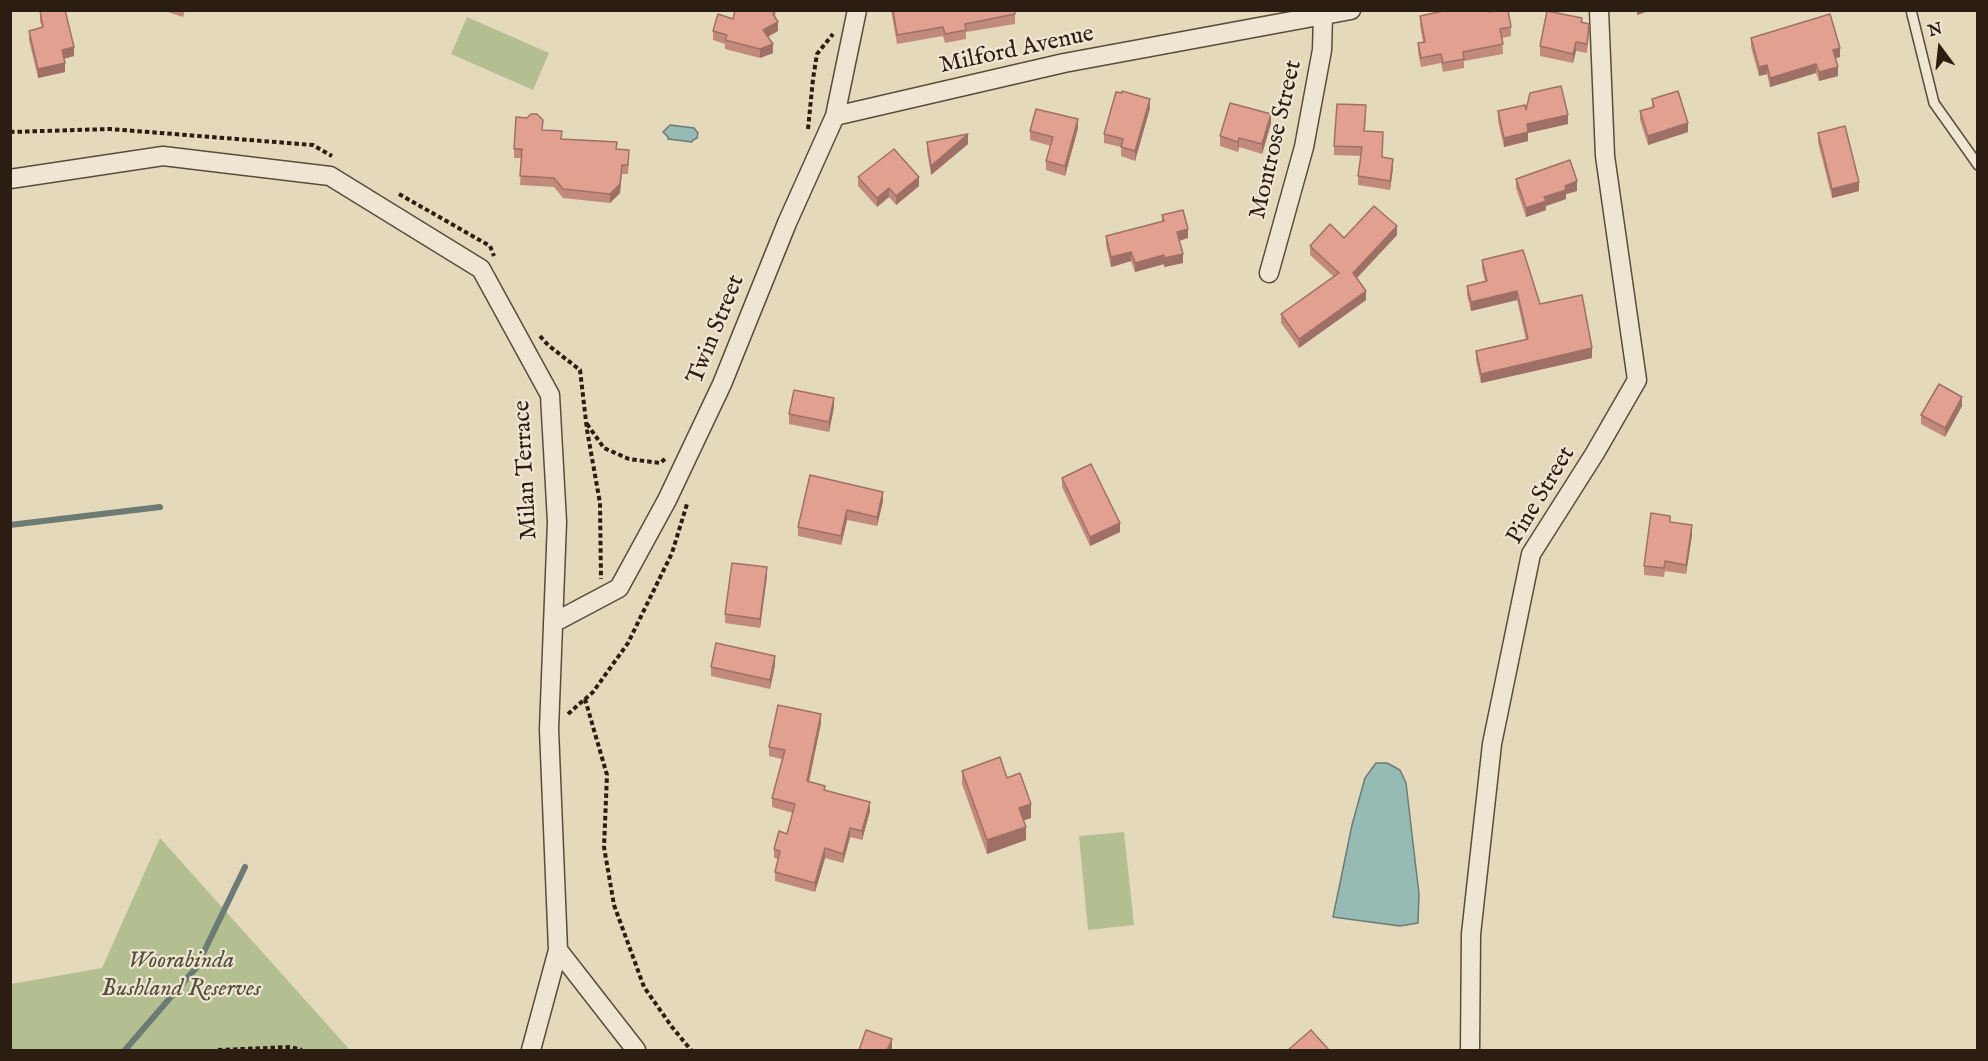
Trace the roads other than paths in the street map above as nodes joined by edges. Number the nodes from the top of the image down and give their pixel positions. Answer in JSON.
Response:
{"nodes":[{"id":1,"x":856,"y":10,"type":"edge"},
{"id":2,"x":1351,"y":10,"type":"edge"},
{"id":3,"x":1599,"y":10,"type":"edge"},
{"id":4,"x":1911,"y":10,"type":"edge"},
{"id":5,"x":1323,"y":16,"type":"junction"},
{"id":6,"x":836,"y":116,"type":"junction"},
{"id":7,"x":1977,"y":165,"type":"edge"},
{"id":8,"x":10,"y":179,"type":"edge"},
{"id":9,"x":1269,"y":273,"type":"dead end"},
{"id":10,"x":553,"y":622,"type":"junction"},
{"id":11,"x":558,"y":950,"type":"junction"},
{"id":12,"x":531,"y":1050,"type":"edge"},
{"id":13,"x":636,"y":1050,"type":"edge"},
{"id":14,"x":1470,"y":1050,"type":"edge"}],
"edges":[{"from":1,"to":6,"type":"street","name":"Twin Street"},
{"from":2,"to":5,"type":"street","name":"Milford Avenue"},
{"from":3,"to":14,"type":"street","name":"Pine Street"},
{"from":4,"to":7,"type":"lane"},
{"from":5,"to":6,"type":"street","name":"Milford Avenue"},
{"from":5,"to":9,"type":"street","name":"Montrose Street"},
{"from":6,"to":10,"type":"street","name":"Twin Street"},
{"from":8,"to":10,"type":"street","name":"Milan Terrace"},
{"from":10,"to":11,"type":"street","name":"Milan Terrace"},
{"from":11,"to":12,"type":"street","name":"Milan Terrace"},
{"from":11,"to":13,"type":"street"}]}
